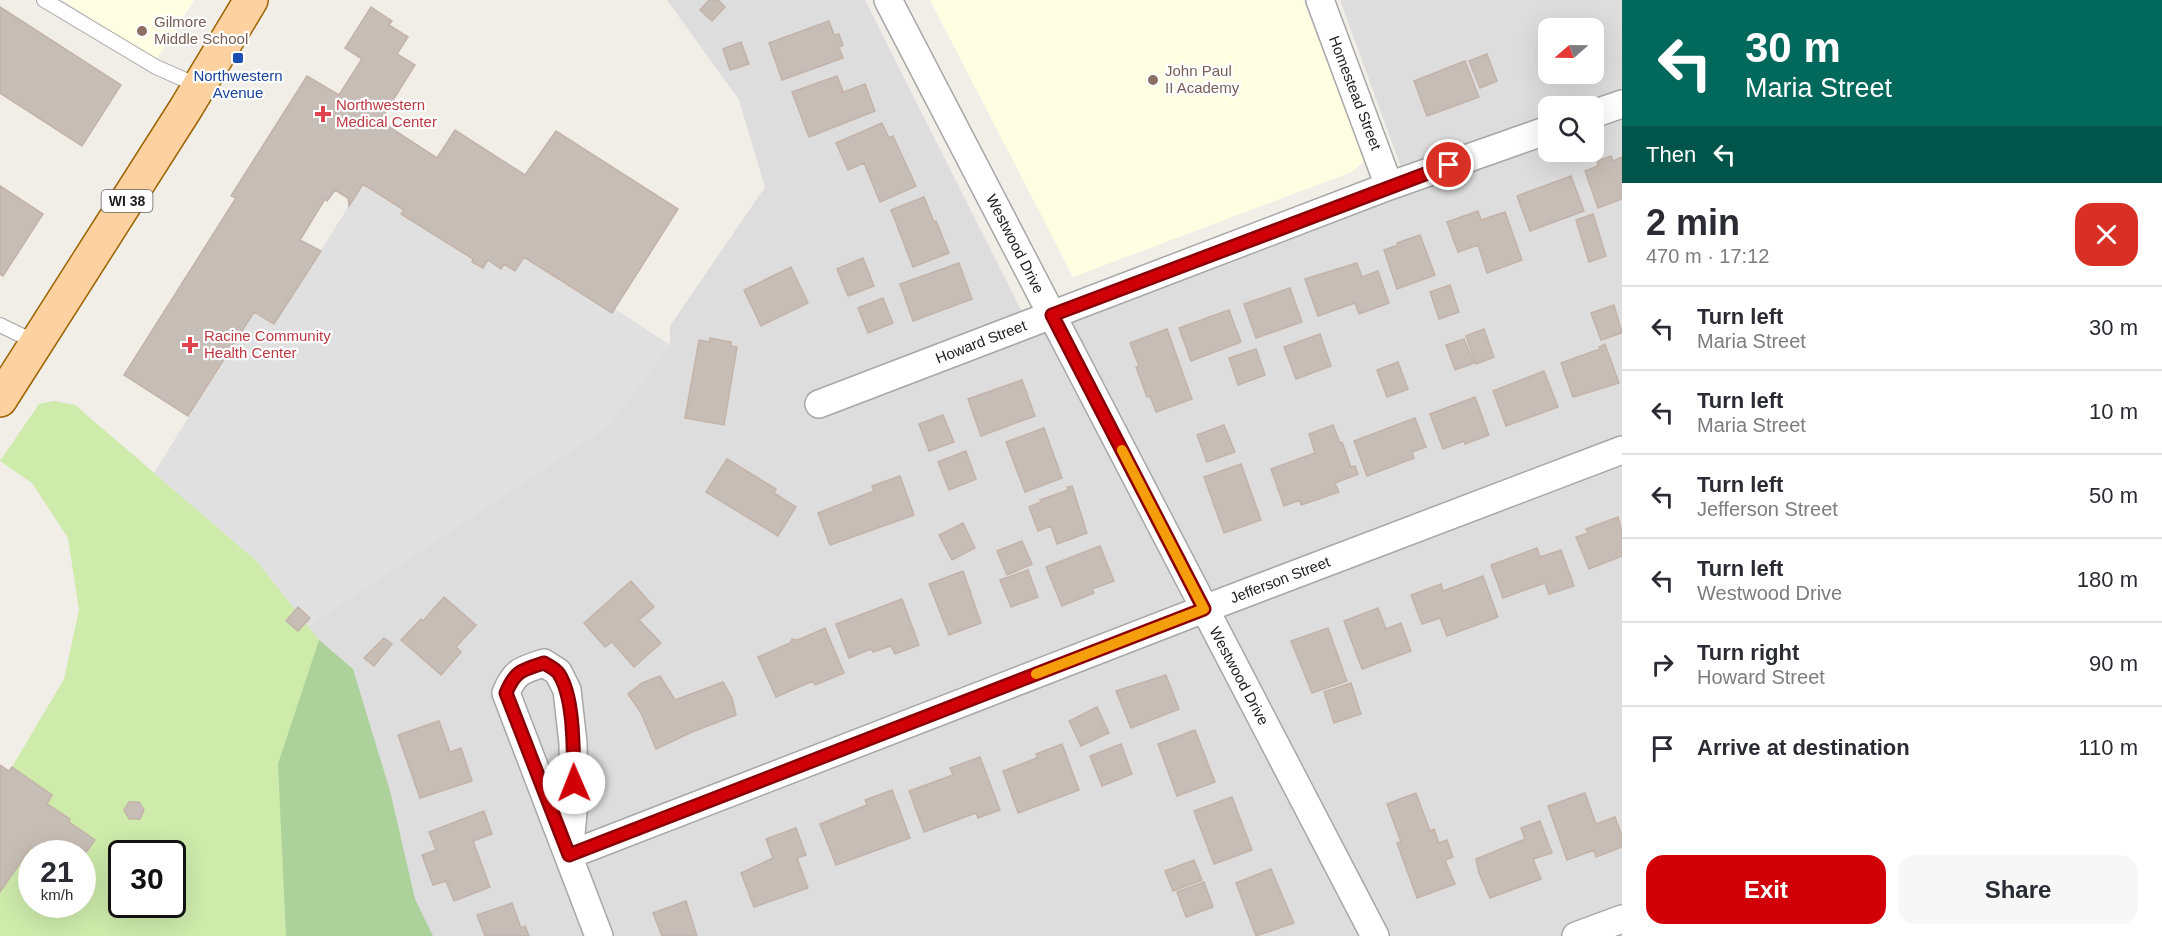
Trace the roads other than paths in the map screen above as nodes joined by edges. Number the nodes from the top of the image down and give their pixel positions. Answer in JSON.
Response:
{"nodes":[{"id":1,"x":44,"y":0,"type":"edge"},
{"id":2,"x":251,"y":0,"type":"edge"},
{"id":3,"x":888,"y":0,"type":"edge"},
{"id":4,"x":1320,"y":0,"type":"edge"},
{"id":5,"x":199,"y":86,"type":"junction"},
{"id":6,"x":1622,"y":104,"type":"edge"},
{"id":7,"x":1604,"y":110,"type":"edge"},
{"id":8,"x":1538,"y":134,"type":"edge"},
{"id":9,"x":1389,"y":186,"type":"junction"},
{"id":10,"x":1052,"y":315,"type":"junction"},
{"id":11,"x":0,"y":325,"type":"edge"},
{"id":12,"x":37,"y":343,"type":"junction"},
{"id":13,"x":0,"y":400,"type":"edge"},
{"id":14,"x":819,"y":404,"type":"dead end"},
{"id":15,"x":1622,"y":450,"type":"edge"},
{"id":16,"x":1204,"y":609,"type":"junction"},
{"id":17,"x":569,"y":855,"type":"junction"},
{"id":18,"x":1622,"y":919,"type":"edge"},
{"id":19,"x":599,"y":936,"type":"edge"},
{"id":20,"x":1375,"y":936,"type":"edge"},
{"id":21,"x":1576,"y":936,"type":"edge"}],
"edges":[{"from":1,"to":5,"type":"lane"},
{"from":2,"to":5,"type":"main road","number":"WI 38"},
{"from":3,"to":10,"type":"street","name":"Westwood Drive"},
{"from":4,"to":9,"type":"street","name":"Homestead Street"},
{"from":5,"to":12,"type":"main road","number":"WI 38"},
{"from":6,"to":7,"type":"street"},
{"from":8,"to":9,"type":"street","name":"Howard Street"},
{"from":9,"to":10,"type":"street","name":"Howard Street"},
{"from":10,"to":14,"type":"street","name":"Howard Street"},
{"from":10,"to":16,"type":"street","name":"Westwood Drive"},
{"from":11,"to":12,"type":"lane"},
{"from":12,"to":13,"type":"main road","number":"WI 38"},
{"from":15,"to":16,"type":"street","name":"Jefferson Street"},
{"from":16,"to":17,"type":"street","name":"Jefferson Street"},
{"from":16,"to":20,"type":"street","name":"Westwood Drive"},
{"from":17,"to":17,"type":"street"},
{"from":17,"to":19,"type":"street"},
{"from":18,"to":21,"type":"street"}]}
